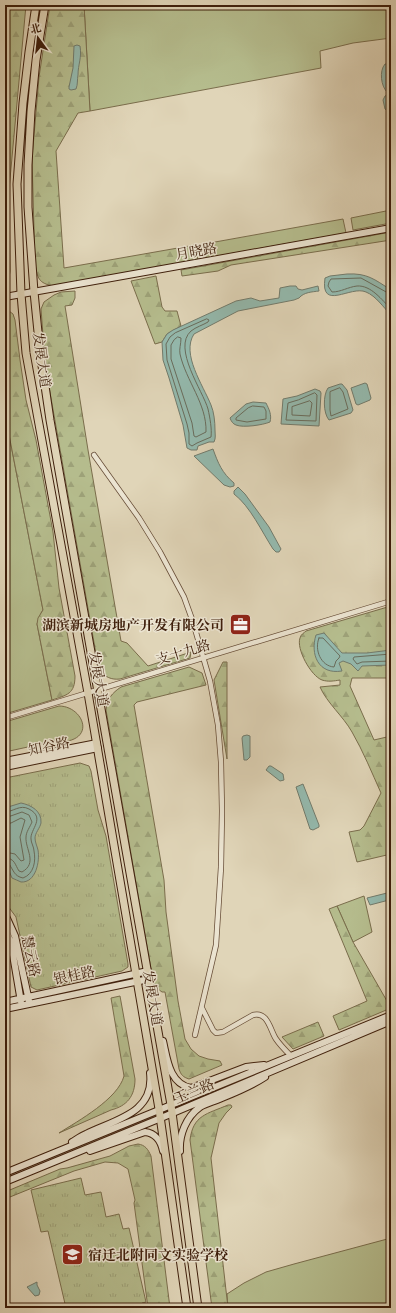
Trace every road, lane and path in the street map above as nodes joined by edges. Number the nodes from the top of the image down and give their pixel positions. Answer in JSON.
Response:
{"nodes":[{"id":1,"x":36,"y":5,"type":"edge"},
{"id":2,"x":45,"y":5,"type":"edge"},
{"id":3,"x":391,"y":228,"type":"edge"},
{"id":4,"x":34,"y":292,"type":"junction"},
{"id":5,"x":21,"y":294,"type":"junction"},
{"id":6,"x":5,"y":297,"type":"edge"},
{"id":7,"x":94,"y":455,"type":"dead end"},
{"id":8,"x":391,"y":601,"type":"edge"},
{"id":9,"x":204,"y":658,"type":"junction"},
{"id":10,"x":98,"y":690,"type":"junction"},
{"id":11,"x":88,"y":693,"type":"junction"},
{"id":12,"x":5,"y":718,"type":"edge"},
{"id":13,"x":97,"y":745,"type":"junction"},
{"id":14,"x":5,"y":761,"type":"edge"},
{"id":15,"x":5,"y":767,"type":"edge"},
{"id":16,"x":5,"y":914,"type":"edge"},
{"id":17,"x":5,"y":928,"type":"edge"},
{"id":18,"x":148,"y":972,"type":"junction"},
{"id":19,"x":136,"y":974,"type":"junction"},
{"id":20,"x":149,"y":980,"type":"junction"},
{"id":21,"x":138,"y":982,"type":"junction"},
{"id":22,"x":28,"y":997,"type":"junction"},
{"id":23,"x":21,"y":999,"type":"junction"},
{"id":24,"x":5,"y":1002,"type":"edge"},
{"id":25,"x":30,"y":1004,"type":"junction"},
{"id":26,"x":22,"y":1006,"type":"junction"},
{"id":27,"x":202,"y":1008,"type":"junction"},
{"id":28,"x":5,"y":1009,"type":"edge"},
{"id":29,"x":155,"y":1012,"type":"junction"},
{"id":30,"x":143,"y":1016,"type":"junction"},
{"id":31,"x":391,"y":1017,"type":"edge"},
{"id":32,"x":195,"y":1035,"type":"dead end"},
{"id":33,"x":291,"y":1056,"type":"junction"},
{"id":34,"x":275,"y":1067,"type":"junction"},
{"id":35,"x":171,"y":1105,"type":"junction"},
{"id":36,"x":159,"y":1109,"type":"junction"},
{"id":37,"x":172,"y":1113,"type":"junction"},
{"id":38,"x":161,"y":1118,"type":"junction"},
{"id":39,"x":56,"y":1152,"type":"junction"},
{"id":40,"x":59,"y":1160,"type":"junction"},
{"id":41,"x":168,"y":1172,"type":"junction"},
{"id":42,"x":5,"y":1173,"type":"edge"},
{"id":43,"x":180,"y":1173,"type":"junction"},
{"id":44,"x":5,"y":1182,"type":"edge"},
{"id":45,"x":187,"y":1308,"type":"edge"},
{"id":46,"x":198,"y":1308,"type":"edge"}],
"edges":[{"from":1,"to":5,"type":"main road","name":"发展大道"},
{"from":2,"to":4,"type":"main road","name":"发展大道"},
{"from":3,"to":4,"type":"street","name":"月晓路"},
{"from":4,"to":5,"type":"street","name":"月晓路"},
{"from":4,"to":10,"type":"main road","name":"发展大道"},
{"from":5,"to":6,"type":"street","name":"月晓路"},
{"from":5,"to":11,"type":"main road","name":"发展大道"},
{"from":7,"to":9,"type":"street"},
{"from":8,"to":9,"type":"street","name":"支十九路"},
{"from":9,"to":10,"type":"street","name":"支十九路"},
{"from":9,"to":27,"type":"street"},
{"from":10,"to":11,"type":"street","name":"支十九路"},
{"from":10,"to":18,"type":"main road","name":"发展大道"},
{"from":11,"to":12,"type":"street","name":"支十九路"},
{"from":11,"to":13,"type":"main road","name":"发展大道"},
{"from":13,"to":14,"type":"street","name":"知谷路"},
{"from":13,"to":15,"type":"street","name":"知谷路"},
{"from":13,"to":19,"type":"main road","name":"发展大道"},
{"from":16,"to":22,"type":"street","name":"慧云路"},
{"from":17,"to":23,"type":"street","name":"慧云路"},
{"from":18,"to":19,"type":"street","name":"银桂路"},
{"from":18,"to":20,"type":"main road","name":"发展大道"},
{"from":19,"to":21,"type":"main road","name":"发展大道"},
{"from":19,"to":22,"type":"street","name":"银桂路"},
{"from":20,"to":21,"type":"street","name":"银桂路"},
{"from":20,"to":29,"type":"main road","name":"发展大道"},
{"from":21,"to":25,"type":"street","name":"银桂路"},
{"from":21,"to":30,"type":"main road","name":"发展大道"},
{"from":22,"to":23,"type":"street","name":"银桂路"},
{"from":22,"to":25,"type":"street","name":"慧云路"},
{"from":23,"to":24,"type":"street","name":"银桂路"},
{"from":23,"to":26,"type":"street","name":"慧云路"},
{"from":25,"to":26,"type":"street","name":"银桂路"},
{"from":26,"to":28,"type":"street","name":"银桂路"},
{"from":27,"to":32,"type":"street"},
{"from":27,"to":33,"type":"street"},
{"from":29,"to":34,"type":"street"},
{"from":29,"to":35,"type":"main road","name":"发展大道"},
{"from":30,"to":36,"type":"main road","name":"发展大道"},
{"from":30,"to":39,"type":"street"},
{"from":31,"to":33,"type":"street","name":"玉兰路"},
{"from":31,"to":34,"type":"street","name":"玉兰路"},
{"from":33,"to":34,"type":"street","name":"玉兰路"},
{"from":34,"to":35,"type":"street","name":"玉兰路"},
{"from":34,"to":37,"type":"street","name":"玉兰路"},
{"from":34,"to":43,"type":"street"},
{"from":35,"to":36,"type":"street","name":"玉兰路"},
{"from":35,"to":37,"type":"main road","name":"发展大道"},
{"from":36,"to":38,"type":"main road","name":"发展大道"},
{"from":36,"to":39,"type":"street","name":"玉兰路"},
{"from":37,"to":38,"type":"street","name":"玉兰路"},
{"from":37,"to":43,"type":"main road","name":"发展大道"},
{"from":38,"to":40,"type":"street","name":"玉兰路"},
{"from":38,"to":41,"type":"main road","name":"发展大道"},
{"from":39,"to":42,"type":"street","name":"玉兰路"},
{"from":40,"to":41,"type":"street"},
{"from":40,"to":44,"type":"street","name":"玉兰路"},
{"from":41,"to":45,"type":"main road","name":"发展大道"},
{"from":43,"to":46,"type":"main road","name":"发展大道"}]}
